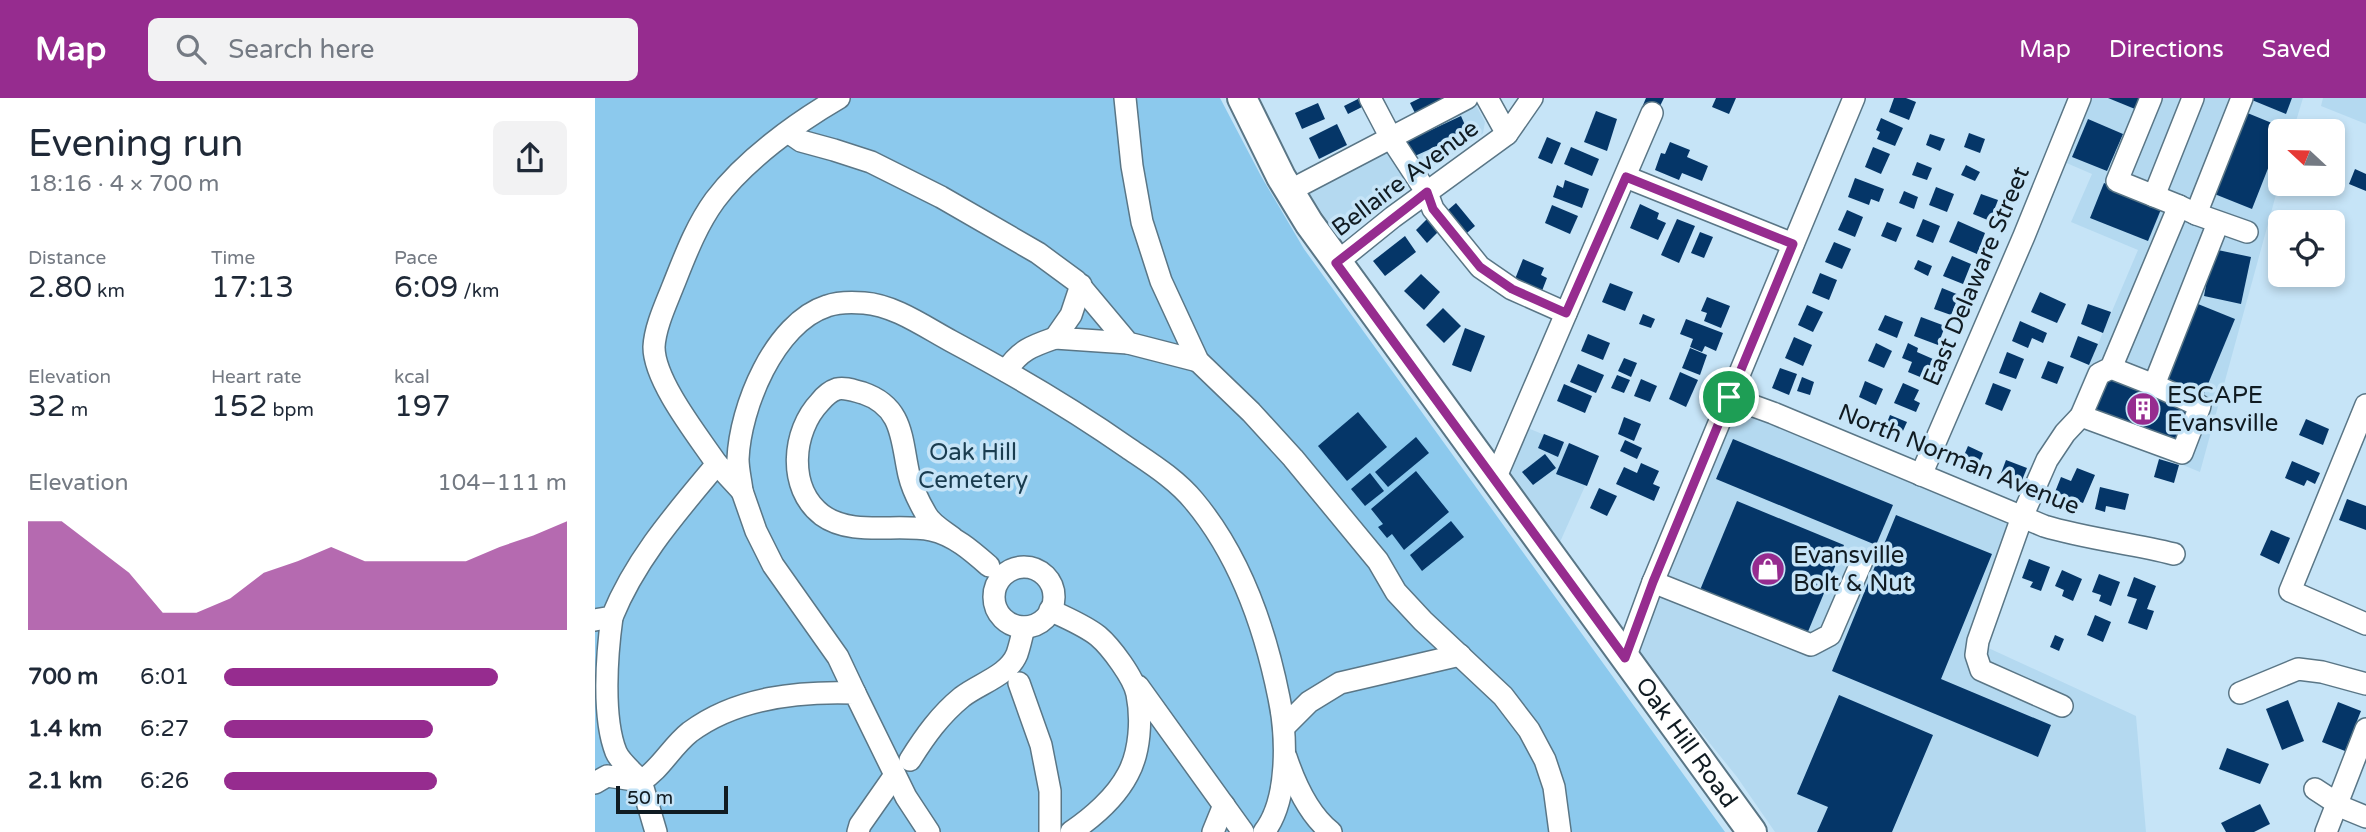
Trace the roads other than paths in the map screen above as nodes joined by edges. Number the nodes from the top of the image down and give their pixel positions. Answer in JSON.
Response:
{"nodes":[{"id":1,"x":839,"y":98,"type":"edge"},
{"id":2,"x":1125,"y":98,"type":"edge"},
{"id":3,"x":1242,"y":98,"type":"edge"},
{"id":4,"x":1370,"y":98,"type":"edge"},
{"id":5,"x":1467,"y":98,"type":"edge"},
{"id":6,"x":1487,"y":98,"type":"edge"},
{"id":7,"x":1532,"y":98,"type":"edge"},
{"id":8,"x":1854,"y":98,"type":"edge"},
{"id":9,"x":2080,"y":98,"type":"edge"},
{"id":10,"x":2151,"y":98,"type":"edge"},
{"id":11,"x":2193,"y":98,"type":"edge"},
{"id":12,"x":2242,"y":98,"type":"edge"},
{"id":13,"x":1652,"y":113,"type":"dead end"},
{"id":14,"x":788,"y":132,"type":"junction"},
{"id":15,"x":1507,"y":134,"type":"junction"},
{"id":16,"x":1391,"y":138,"type":"junction"},
{"id":17,"x":1626,"y":177,"type":"junction"},
{"id":18,"x":1289,"y":191,"type":"junction"},
{"id":19,"x":1427,"y":192,"type":"junction"},
{"id":20,"x":2154,"y":196,"type":"junction"},
{"id":21,"x":2188,"y":210,"type":"junction"},
{"id":22,"x":2218,"y":223,"type":"junction"},
{"id":23,"x":2248,"y":233,"type":"dead end"},
{"id":24,"x":1793,"y":244,"type":"junction"},
{"id":25,"x":1336,"y":263,"type":"junction"},
{"id":26,"x":1080,"y":285,"type":"junction"},
{"id":27,"x":1566,"y":313,"type":"junction"},
{"id":28,"x":1055,"y":338,"type":"junction"},
{"id":29,"x":1128,"y":343,"type":"junction"},
{"id":30,"x":1198,"y":361,"type":"junction"},
{"id":31,"x":2111,"y":368,"type":"junction"},
{"id":32,"x":1006,"y":371,"type":"junction"},
{"id":33,"x":2154,"y":385,"type":"junction"},
{"id":34,"x":1729,"y":397,"type":"junction"},
{"id":35,"x":2366,"y":405,"type":"edge"},
{"id":36,"x":2081,"y":416,"type":"junction"},
{"id":37,"x":717,"y":464,"type":"junction"},
{"id":38,"x":1921,"y":475,"type":"junction"},
{"id":39,"x":1495,"y":480,"type":"junction"},
{"id":40,"x":742,"y":491,"type":"junction"},
{"id":41,"x":2022,"y":517,"type":"junction"},
{"id":42,"x":953,"y":538,"type":"junction"},
{"id":43,"x":2174,"y":554,"type":"dead end"},
{"id":44,"x":1862,"y":561,"type":"dead end"},
{"id":45,"x":989,"y":566,"type":"junction"},
{"id":46,"x":1019,"y":567,"type":"junction"},
{"id":47,"x":1653,"y":582,"type":"junction"},
{"id":48,"x":994,"y":596,"type":"junction"},
{"id":49,"x":1050,"y":610,"type":"junction"},
{"id":50,"x":603,"y":618,"type":"edge"},
{"id":51,"x":2366,"y":624,"type":"edge"},
{"id":52,"x":1024,"y":627,"type":"junction"},
{"id":53,"x":1459,"y":655,"type":"junction"},
{"id":54,"x":1625,"y":658,"type":"junction"},
{"id":55,"x":1126,"y":670,"type":"junction"},
{"id":56,"x":1009,"y":679,"type":"junction"},
{"id":57,"x":2366,"y":684,"type":"edge"},
{"id":58,"x":855,"y":693,"type":"junction"},
{"id":59,"x":2240,"y":693,"type":"dead end"},
{"id":60,"x":2062,"y":706,"type":"dead end"},
{"id":61,"x":1285,"y":726,"type":"junction"},
{"id":62,"x":2366,"y":729,"type":"edge"},
{"id":63,"x":1285,"y":754,"type":"junction"},
{"id":64,"x":899,"y":772,"type":"junction"},
{"id":65,"x":641,"y":780,"type":"junction"},
{"id":66,"x":595,"y":783,"type":"edge"},
{"id":67,"x":2315,"y":789,"type":"dead end"},
{"id":68,"x":2337,"y":803,"type":"junction"},
{"id":69,"x":1224,"y":805,"type":"junction"},
{"id":70,"x":2366,"y":817,"type":"edge"},
{"id":71,"x":1555,"y":830,"type":"edge"},
{"id":72,"x":656,"y":832,"type":"edge"},
{"id":73,"x":858,"y":832,"type":"edge"},
{"id":74,"x":929,"y":832,"type":"edge"},
{"id":75,"x":1050,"y":832,"type":"edge"},
{"id":76,"x":1071,"y":832,"type":"edge"},
{"id":77,"x":1213,"y":832,"type":"edge"},
{"id":78,"x":1243,"y":832,"type":"edge"},
{"id":79,"x":1264,"y":832,"type":"edge"},
{"id":80,"x":1331,"y":832,"type":"edge"},
{"id":81,"x":1752,"y":832,"type":"edge"},
{"id":82,"x":2326,"y":832,"type":"edge"}],
"edges":[{"from":1,"to":14,"type":"street"},
{"from":2,"to":30,"type":"street"},
{"from":3,"to":18,"type":"main road","name":"Oak Hill Road"},
{"from":4,"to":16,"type":"street"},
{"from":5,"to":16,"type":"street"},
{"from":6,"to":15,"type":"street","name":"Bellaire Avenue"},
{"from":7,"to":15,"type":"street"},
{"from":8,"to":24,"type":"street"},
{"from":9,"to":38,"type":"street","name":"East Delaware Street"},
{"from":10,"to":20,"type":"street"},
{"from":11,"to":20,"type":"street"},
{"from":12,"to":21,"type":"street"},
{"from":13,"to":17,"type":"street"},
{"from":14,"to":26,"type":"street"},
{"from":14,"to":37,"type":"street"},
{"from":15,"to":19,"type":"street","name":"Bellaire Avenue"},
{"from":16,"to":18,"type":"street"},
{"from":16,"to":19,"type":"street"},
{"from":17,"to":24,"type":"street"},
{"from":17,"to":27,"type":"street"},
{"from":18,"to":25,"type":"main road","name":"Oak Hill Road"},
{"from":19,"to":25,"type":"street","name":"Bellaire Avenue"},
{"from":19,"to":27,"type":"street"},
{"from":20,"to":21,"type":"street"},
{"from":21,"to":22,"type":"street"},
{"from":21,"to":31,"type":"street"},
{"from":22,"to":23,"type":"street"},
{"from":22,"to":33,"type":"street"},
{"from":24,"to":34,"type":"street"},
{"from":25,"to":39,"type":"main road","name":"Oak Hill Road"},
{"from":26,"to":28,"type":"street"},
{"from":26,"to":29,"type":"street"},
{"from":27,"to":39,"type":"street"},
{"from":28,"to":29,"type":"street"},
{"from":28,"to":32,"type":"street"},
{"from":29,"to":30,"type":"street"},
{"from":30,"to":53,"type":"street"},
{"from":31,"to":33,"type":"street"},
{"from":31,"to":36,"type":"street"},
{"from":32,"to":40,"type":"street"},
{"from":32,"to":61,"type":"street"},
{"from":33,"to":36,"type":"street"},
{"from":34,"to":38,"type":"street","name":"North Norman Avenue"},
{"from":34,"to":47,"type":"street"},
{"from":35,"to":51,"type":"street"},
{"from":36,"to":41,"type":"street"},
{"from":37,"to":40,"type":"street"},
{"from":37,"to":50,"type":"street"},
{"from":38,"to":41,"type":"street","name":"North Norman Avenue"},
{"from":39,"to":54,"type":"main road","name":"Oak Hill Road"},
{"from":40,"to":58,"type":"street"},
{"from":41,"to":43,"type":"street","name":"North Norman Avenue"},
{"from":41,"to":60,"type":"street"},
{"from":42,"to":42,"type":"street"},
{"from":42,"to":45,"type":"street"},
{"from":44,"to":47,"type":"street"},
{"from":45,"to":46,"type":"street"},
{"from":45,"to":48,"type":"street"},
{"from":46,"to":48,"type":"street"},
{"from":46,"to":49,"type":"street"},
{"from":47,"to":54,"type":"street"},
{"from":48,"to":52,"type":"street"},
{"from":49,"to":52,"type":"street"},
{"from":49,"to":55,"type":"street"},
{"from":50,"to":65,"type":"street"},
{"from":52,"to":56,"type":"street"},
{"from":53,"to":61,"type":"street"},
{"from":53,"to":71,"type":"street"},
{"from":54,"to":81,"type":"main road","name":"Oak Hill Road"},
{"from":55,"to":69,"type":"street"},
{"from":55,"to":76,"type":"street"},
{"from":56,"to":64,"type":"street"},
{"from":56,"to":75,"type":"street"},
{"from":57,"to":59,"type":"street"},
{"from":58,"to":64,"type":"street"},
{"from":58,"to":65,"type":"street"},
{"from":61,"to":63,"type":"street"},
{"from":62,"to":68,"type":"street"},
{"from":63,"to":79,"type":"street"},
{"from":63,"to":80,"type":"street"},
{"from":64,"to":73,"type":"street"},
{"from":64,"to":74,"type":"street"},
{"from":65,"to":66,"type":"street"},
{"from":65,"to":72,"type":"street"},
{"from":67,"to":68,"type":"street"},
{"from":68,"to":70,"type":"street"},
{"from":68,"to":82,"type":"street"},
{"from":69,"to":77,"type":"street"},
{"from":69,"to":78,"type":"street"}]}
